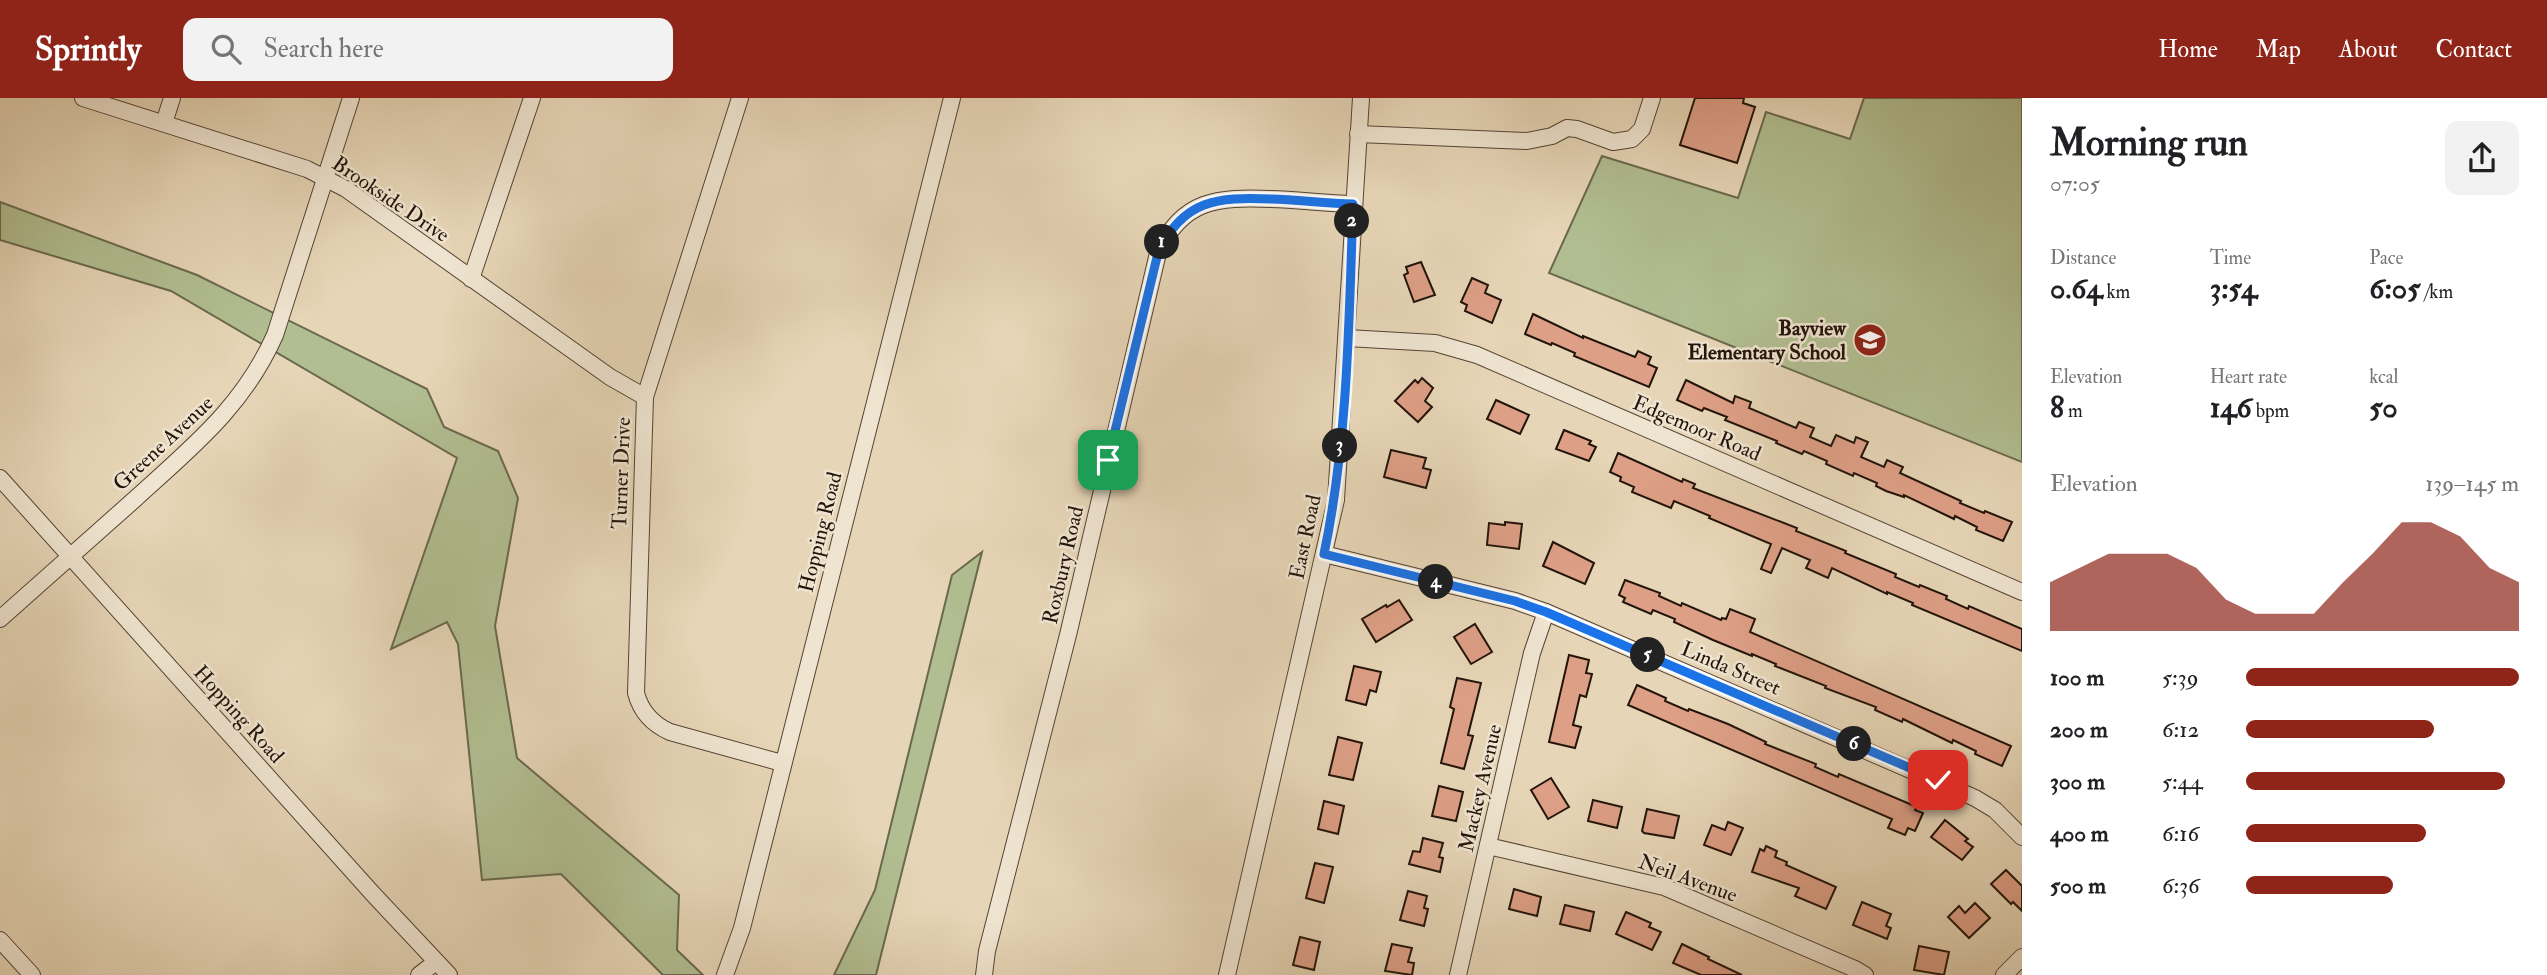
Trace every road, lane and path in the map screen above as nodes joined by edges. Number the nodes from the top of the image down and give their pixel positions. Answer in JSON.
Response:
{"nodes":[{"id":1,"x":83,"y":98,"type":"edge"},
{"id":2,"x":172,"y":98,"type":"edge"},
{"id":3,"x":351,"y":98,"type":"edge"},
{"id":4,"x":532,"y":98,"type":"edge"},
{"id":5,"x":740,"y":98,"type":"edge"},
{"id":6,"x":952,"y":98,"type":"edge"},
{"id":7,"x":1361,"y":98,"type":"edge"},
{"id":8,"x":1652,"y":98,"type":"edge"},
{"id":9,"x":164,"y":124,"type":"junction"},
{"id":10,"x":1358,"y":134,"type":"junction"},
{"id":11,"x":326,"y":178,"type":"junction"},
{"id":12,"x":1353,"y":204,"type":"junction"},
{"id":13,"x":471,"y":279,"type":"junction"},
{"id":14,"x":1347,"y":338,"type":"junction"},
{"id":15,"x":645,"y":397,"type":"junction"},
{"id":16,"x":0,"y":478,"type":"edge"},
{"id":17,"x":1324,"y":554,"type":"junction"},
{"id":18,"x":71,"y":556,"type":"junction"},
{"id":19,"x":2022,"y":592,"type":"edge"},
{"id":20,"x":1546,"y":612,"type":"junction"},
{"id":21,"x":0,"y":620,"type":"edge"},
{"id":22,"x":782,"y":763,"type":"junction"},
{"id":23,"x":2022,"y":837,"type":"edge"},
{"id":24,"x":1488,"y":846,"type":"junction"},
{"id":25,"x":0,"y":940,"type":"edge"},
{"id":26,"x":2022,"y":957,"type":"edge"},
{"id":27,"x":436,"y":962,"type":"junction"},
{"id":28,"x":32,"y":975,"type":"edge"},
{"id":29,"x":419,"y":975,"type":"edge"},
{"id":30,"x":449,"y":975,"type":"edge"},
{"id":31,"x":725,"y":975,"type":"edge"},
{"id":32,"x":984,"y":975,"type":"edge"},
{"id":33,"x":1227,"y":975,"type":"edge"},
{"id":34,"x":1458,"y":975,"type":"edge"},
{"id":35,"x":1865,"y":975,"type":"edge"},
{"id":36,"x":2004,"y":975,"type":"edge"}],
"edges":[{"from":1,"to":9,"type":"street","name":"Brookside Drive"},
{"from":2,"to":9,"type":"street"},
{"from":3,"to":11,"type":"street","name":"Greene Avenue"},
{"from":4,"to":13,"type":"street"},
{"from":5,"to":15,"type":"street","name":"Turner Drive"},
{"from":6,"to":22,"type":"street","name":"Hopping Road"},
{"from":7,"to":10,"type":"street","name":"East Road"},
{"from":8,"to":10,"type":"street"},
{"from":9,"to":11,"type":"street","name":"Brookside Drive"},
{"from":10,"to":12,"type":"street","name":"East Road"},
{"from":11,"to":13,"type":"street","name":"Brookside Drive"},
{"from":11,"to":18,"type":"street","name":"Greene Avenue"},
{"from":12,"to":14,"type":"street","name":"East Road"},
{"from":12,"to":32,"type":"street","name":"Roxbury Road"},
{"from":13,"to":15,"type":"street","name":"Brookside Drive"},
{"from":14,"to":17,"type":"street","name":"East Road"},
{"from":14,"to":19,"type":"street","name":"Edgemoor Road"},
{"from":15,"to":22,"type":"street","name":"Turner Drive"},
{"from":16,"to":18,"type":"street","name":"Hopping Road"},
{"from":17,"to":20,"type":"street","name":"Linda Street"},
{"from":17,"to":33,"type":"street","name":"East Road"},
{"from":18,"to":21,"type":"street","name":"Greene Avenue"},
{"from":18,"to":27,"type":"street","name":"Hopping Road"},
{"from":20,"to":23,"type":"street","name":"Linda Street"},
{"from":20,"to":24,"type":"street","name":"Mackey Avenue"},
{"from":22,"to":31,"type":"street","name":"Hopping Road"},
{"from":24,"to":34,"type":"street","name":"Mackey Avenue"},
{"from":24,"to":35,"type":"street","name":"Neil Avenue"},
{"from":25,"to":28,"type":"street"},
{"from":26,"to":36,"type":"street"},
{"from":27,"to":29,"type":"street"},
{"from":27,"to":30,"type":"street","name":"Hopping Road"}]}
